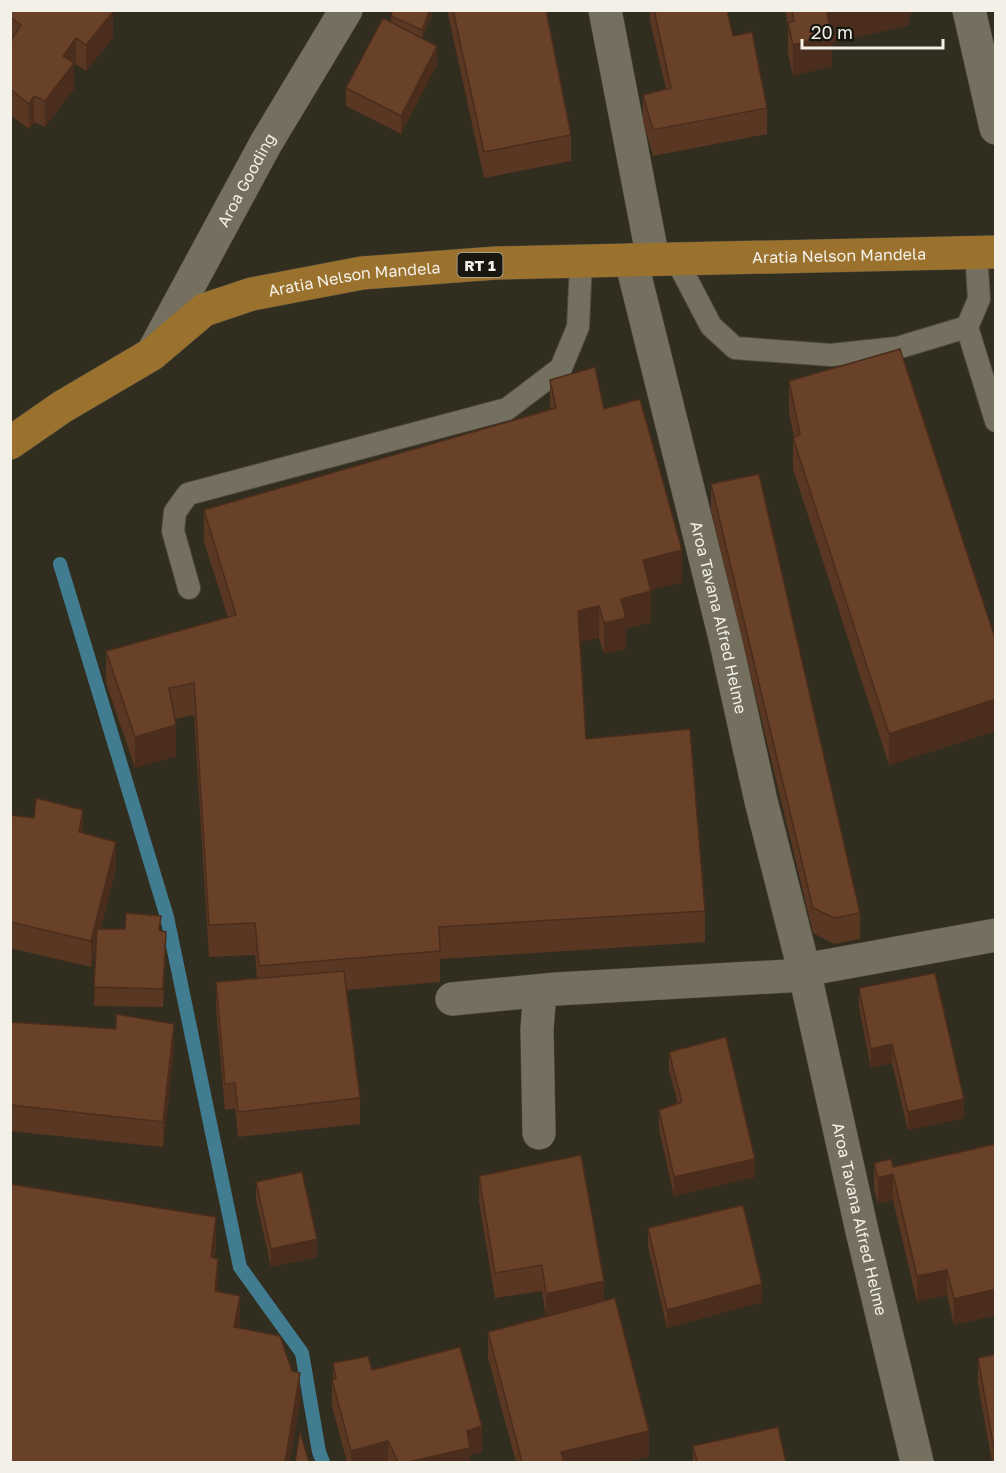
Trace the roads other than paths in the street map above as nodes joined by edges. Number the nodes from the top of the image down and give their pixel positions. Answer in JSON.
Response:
{"nodes":[{"id":1,"x":346,"y":10,"type":"edge"},
{"id":2,"x":605,"y":10,"type":"edge"},
{"id":3,"x":969,"y":10,"type":"edge"},
{"id":4,"x":996,"y":128,"type":"edge"},
{"id":5,"x":986,"y":252,"type":"edge"},
{"id":6,"x":653,"y":259,"type":"junction"},
{"id":7,"x":581,"y":261,"type":"junction"},
{"id":8,"x":967,"y":327,"type":"junction"},
{"id":9,"x":152,"y":354,"type":"junction"},
{"id":10,"x":996,"y":421,"type":"edge"},
{"id":11,"x":10,"y":442,"type":"edge"},
{"id":12,"x":189,"y":588,"type":"dead end"},
{"id":13,"x":996,"y":935,"type":"edge"},
{"id":14,"x":805,"y":973,"type":"junction"},
{"id":15,"x":540,"y":991,"type":"junction"},
{"id":16,"x":452,"y":999,"type":"dead end"},
{"id":17,"x":539,"y":1133,"type":"dead end"},
{"id":18,"x":917,"y":1462,"type":"edge"}],
"edges":[{"from":1,"to":9,"type":"street","name":"Aroa Gooding"},
{"from":2,"to":6,"type":"street","name":"Aroa Tavana Alfred Helme"},
{"from":3,"to":4,"type":"street"},
{"from":5,"to":6,"type":"main road","name":"Aratia Nelson Mandela","number":"RT 1"},
{"from":5,"to":8,"type":"lane"},
{"from":6,"to":7,"type":"main road","name":"Aratia Nelson Mandela","number":"RT 1"},
{"from":6,"to":8,"type":"lane"},
{"from":6,"to":14,"type":"street","name":"Aroa Tavana Alfred Helme"},
{"from":7,"to":9,"type":"main road","name":"Aratia Nelson Mandela","number":"RT 1"},
{"from":7,"to":12,"type":"lane"},
{"from":8,"to":10,"type":"lane"},
{"from":9,"to":11,"type":"main road","name":"Aratia Nelson Mandela","number":"RT 1"},
{"from":13,"to":14,"type":"street"},
{"from":14,"to":15,"type":"street"},
{"from":14,"to":18,"type":"street","name":"Aroa Tavana Alfred Helme"},
{"from":15,"to":16,"type":"street"},
{"from":15,"to":17,"type":"street"}]}
